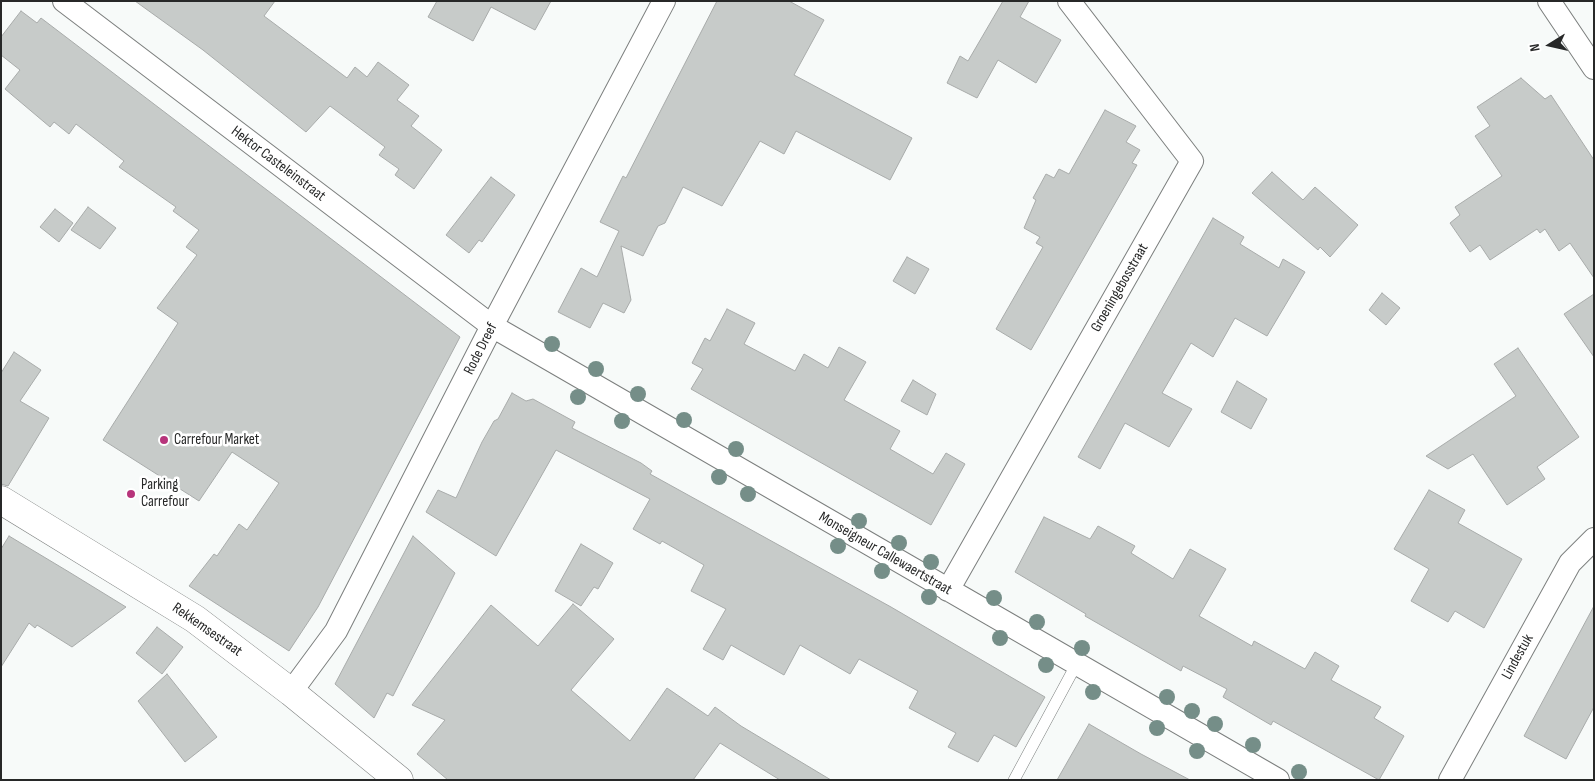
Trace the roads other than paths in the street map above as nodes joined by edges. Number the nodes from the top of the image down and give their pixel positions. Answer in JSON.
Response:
{"nodes":[{"id":1,"x":64,"y":1,"type":"edge"},
{"id":2,"x":664,"y":1,"type":"edge"},
{"id":3,"x":1068,"y":1,"type":"edge"},
{"id":4,"x":1549,"y":1,"type":"edge"},
{"id":5,"x":1594,"y":68,"type":"edge"},
{"id":6,"x":492,"y":326,"type":"junction"},
{"id":7,"x":1,"y":500,"type":"edge"},
{"id":8,"x":1594,"y":539,"type":"edge"},
{"id":9,"x":948,"y":590,"type":"junction"},
{"id":10,"x":1076,"y":665,"type":"junction"},
{"id":11,"x":291,"y":692,"type":"junction"},
{"id":12,"x":399,"y":780,"type":"edge"},
{"id":13,"x":1014,"y":780,"type":"edge"},
{"id":14,"x":1278,"y":780,"type":"edge"},
{"id":15,"x":1450,"y":780,"type":"edge"}],
"edges":[{"from":1,"to":6,"type":"street","name":"Hektor Casteleinstraat"},
{"from":2,"to":6,"type":"street","name":"Rode Dreef"},
{"from":3,"to":9,"type":"street","name":"Groeningebosstraat"},
{"from":4,"to":5,"type":"street"},
{"from":6,"to":9,"type":"street","name":"Monseigneur Callewaertstraat"},
{"from":6,"to":11,"type":"street","name":"Rode Dreef"},
{"from":7,"to":11,"type":"street","name":"Rekkemsestraat"},
{"from":8,"to":15,"type":"street","name":"Lindestuk"},
{"from":9,"to":10,"type":"street","name":"Monseigneur Callewaertstraat"},
{"from":10,"to":13,"type":"lane"},
{"from":10,"to":14,"type":"street","name":"Monseigneur Callewaertstraat"},
{"from":11,"to":12,"type":"street","name":"Rekkemsestraat"}]}
